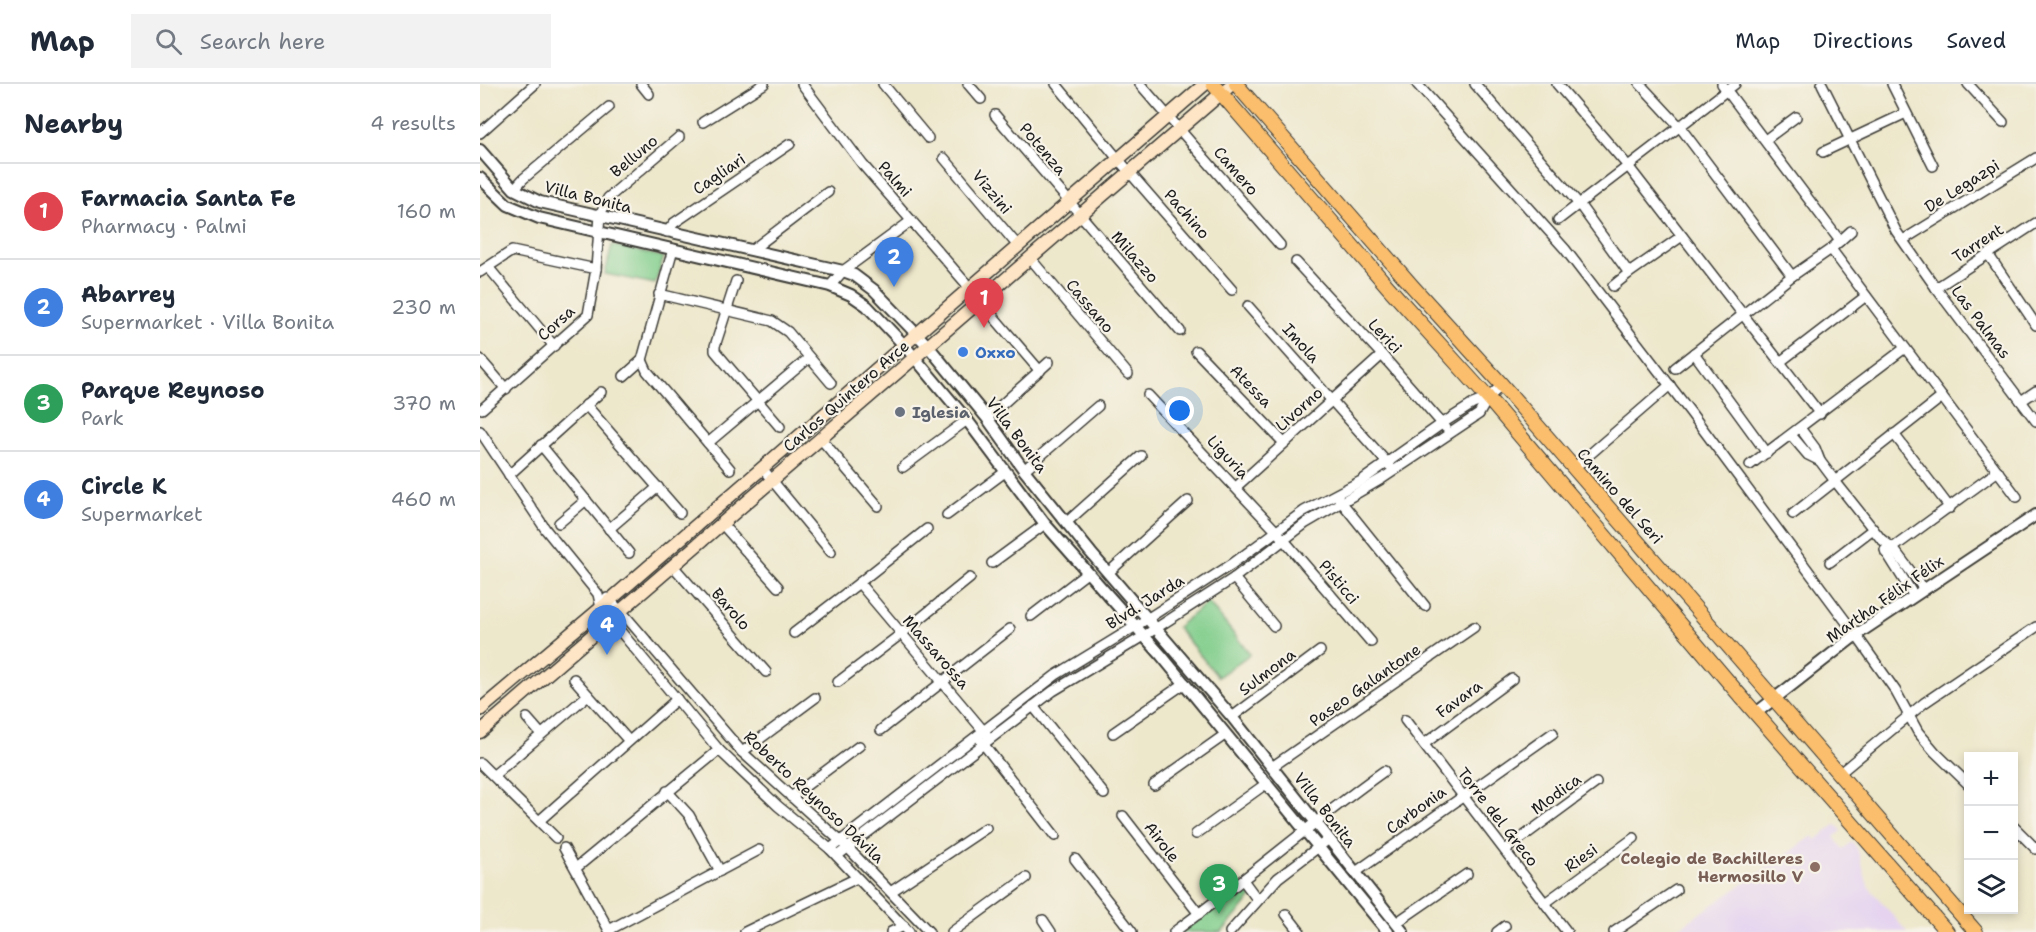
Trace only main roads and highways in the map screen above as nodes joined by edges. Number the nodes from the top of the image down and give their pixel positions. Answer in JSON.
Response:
{"nodes":[{"id":1,"x":1205,"y":84,"type":"edge"},
{"id":2,"x":1234,"y":84,"type":"edge"},
{"id":3,"x":1217,"y":89,"type":"edge"},
{"id":4,"x":1388,"y":287,"type":"junction"},
{"id":5,"x":1413,"y":287,"type":"junction"},
{"id":6,"x":480,"y":710,"type":"edge"},
{"id":7,"x":480,"y":732,"type":"edge"},
{"id":8,"x":1947,"y":932,"type":"edge"},
{"id":9,"x":1976,"y":932,"type":"edge"}],
"edges":[{"from":1,"to":6,"type":"main road","name":"Carlos Quintero Arce"},
{"from":2,"to":3,"type":"main road","name":"Carlos Quintero Arce"},
{"from":2,"to":5,"type":"main road","name":"Camino del Seri"},
{"from":3,"to":4,"type":"main road"},
{"from":3,"to":7,"type":"main road","name":"Carlos Quintero Arce"},
{"from":4,"to":5,"type":"main road"},
{"from":4,"to":8,"type":"main road"},
{"from":5,"to":9,"type":"main road","name":"Camino del Seri"}]}
